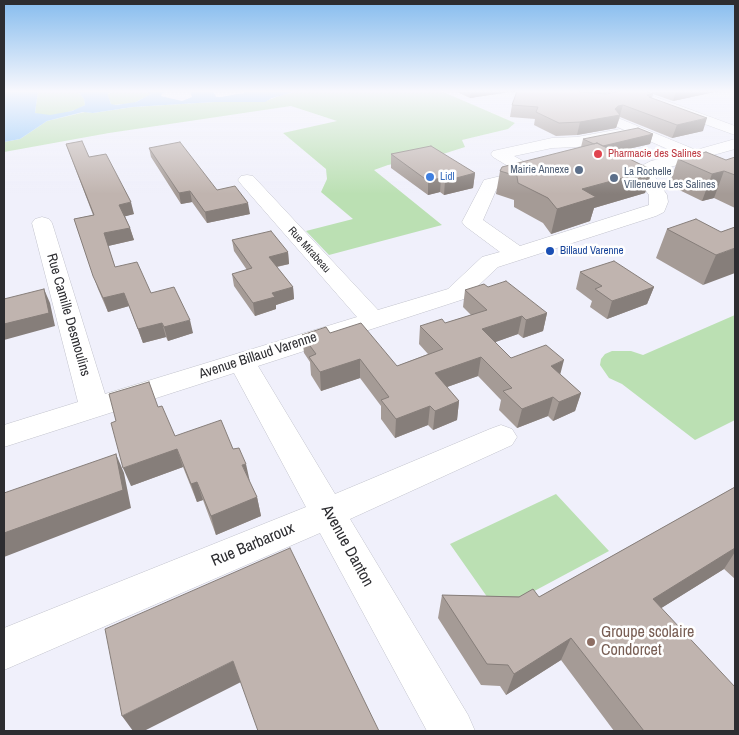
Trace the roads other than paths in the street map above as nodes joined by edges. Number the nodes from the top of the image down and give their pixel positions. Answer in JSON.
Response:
{"nodes":[{"id":1,"x":625,"y":125,"type":"edge"},
{"id":2,"x":721,"y":125,"type":"edge"},
{"id":3,"x":636,"y":130,"type":"junction"},
{"id":4,"x":735,"y":131,"type":"edge"},
{"id":5,"x":735,"y":144,"type":"edge"},
{"id":6,"x":695,"y":155,"type":"junction"},
{"id":7,"x":247,"y":180,"type":"dead end"},
{"id":8,"x":42,"y":223,"type":"dead end"},
{"id":9,"x":516,"y":253,"type":"junction"},
{"id":10,"x":372,"y":319,"type":"junction"},
{"id":11,"x":241,"y":361,"type":"junction"},
{"id":12,"x":94,"y":407,"type":"junction"},
{"id":13,"x":4,"y":436,"type":"edge"},
{"id":14,"x":500,"y":437,"type":"dead end"},
{"id":15,"x":328,"y":512,"type":"junction"},
{"id":16,"x":4,"y":649,"type":"edge"},
{"id":17,"x":452,"y":731,"type":"edge"}],
"edges":[{"from":1,"to":3,"type":"street"},
{"from":2,"to":4,"type":"street"},
{"from":3,"to":6,"type":"street"},
{"from":3,"to":9,"type":"street"},
{"from":5,"to":6,"type":"street","name":"Avenue Billaud Varenne"},
{"from":6,"to":9,"type":"street","name":"Avenue Billaud Varenne"},
{"from":7,"to":10,"type":"street","name":"Rue Mirabeau"},
{"from":8,"to":12,"type":"street","name":"Rue Camille Desmoulins"},
{"from":9,"to":10,"type":"street","name":"Avenue Billaud Varenne"},
{"from":10,"to":11,"type":"street","name":"Avenue Billaud Varenne"},
{"from":11,"to":12,"type":"street","name":"Avenue Billaud Varenne"},
{"from":11,"to":15,"type":"street","name":"Avenue Danton"},
{"from":12,"to":13,"type":"street","name":"Avenue Billaud Varenne"},
{"from":14,"to":15,"type":"street","name":"Rue Barbaroux"},
{"from":15,"to":16,"type":"street","name":"Rue Barbaroux"},
{"from":15,"to":17,"type":"street","name":"Avenue Danton"}]}
